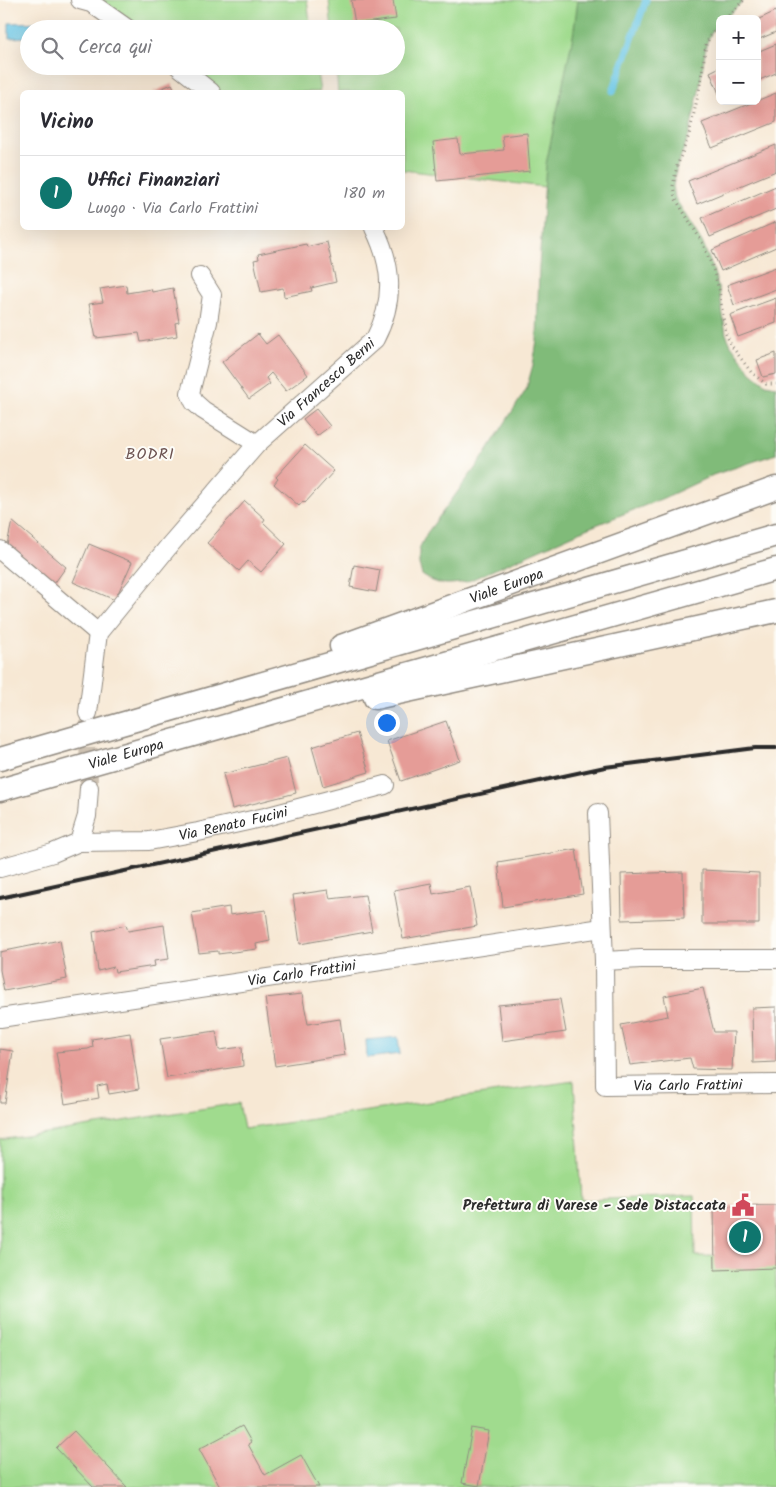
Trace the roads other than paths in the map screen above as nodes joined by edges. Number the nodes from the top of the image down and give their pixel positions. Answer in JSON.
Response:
{"nodes":[{"id":1,"x":80,"y":0,"type":"edge"},
{"id":2,"x":115,"y":20,"type":"edge"},
{"id":3,"x":189,"y":75,"type":"edge"},
{"id":4,"x":208,"y":90,"type":"edge"},
{"id":5,"x":375,"y":230,"type":"edge"},
{"id":6,"x":200,"y":276,"type":"dead end"},
{"id":7,"x":258,"y":444,"type":"junction"},
{"id":8,"x":772,"y":489,"type":"edge"},
{"id":9,"x":776,"y":535,"type":"edge"},
{"id":10,"x":0,"y":550,"type":"edge"},
{"id":11,"x":776,"y":569,"type":"edge"},
{"id":12,"x":776,"y":611,"type":"edge"},
{"id":13,"x":98,"y":633,"type":"junction"},
{"id":14,"x":239,"y":690,"type":"junction"},
{"id":15,"x":88,"y":713,"type":"tunnel mouth"},
{"id":16,"x":253,"y":718,"type":"junction"},
{"id":17,"x":0,"y":759,"type":"edge"},
{"id":18,"x":385,"y":785,"type":"dead end"},
{"id":19,"x":89,"y":788,"type":"tunnel mouth"},
{"id":20,"x":0,"y":790,"type":"edge"},
{"id":21,"x":598,"y":813,"type":"dead end"},
{"id":22,"x":79,"y":842,"type":"junction"},
{"id":23,"x":0,"y":868,"type":"edge"},
{"id":24,"x":602,"y":928,"type":"junction"},
{"id":25,"x":776,"y":959,"type":"edge"},
{"id":26,"x":604,"y":961,"type":"junction"},
{"id":27,"x":0,"y":1018,"type":"edge"},
{"id":28,"x":776,"y":1084,"type":"edge"}],
"edges":[{"from":1,"to":2,"type":"street"},
{"from":3,"to":4,"type":"street"},
{"from":5,"to":7,"type":"street","name":"Via Francesco Berni"},
{"from":6,"to":7,"type":"street"},
{"from":7,"to":13,"type":"street","name":"Via Francesco Berni"},
{"from":8,"to":14,"type":"street","name":"Viale Europa"},
{"from":9,"to":14,"type":"street","name":"Viale Europa"},
{"from":10,"to":13,"type":"street"},
{"from":11,"to":16,"type":"street","name":"Viale Europa"},
{"from":12,"to":16,"type":"street","name":"Viale Europa"},
{"from":13,"to":15,"type":"street"},
{"from":14,"to":17,"type":"street","name":"Viale Europa"},
{"from":16,"to":20,"type":"street","name":"Viale Europa"},
{"from":18,"to":22,"type":"street","name":"Via Renato Fucini"},
{"from":19,"to":22,"type":"street"},
{"from":21,"to":24,"type":"street","name":"Via Carlo Frattini"},
{"from":22,"to":23,"type":"street"},
{"from":24,"to":26,"type":"street","name":"Via Carlo Frattini"},
{"from":24,"to":27,"type":"street","name":"Via Carlo Frattini"},
{"from":25,"to":26,"type":"street"},
{"from":26,"to":28,"type":"street","name":"Via Carlo Frattini"}]}
